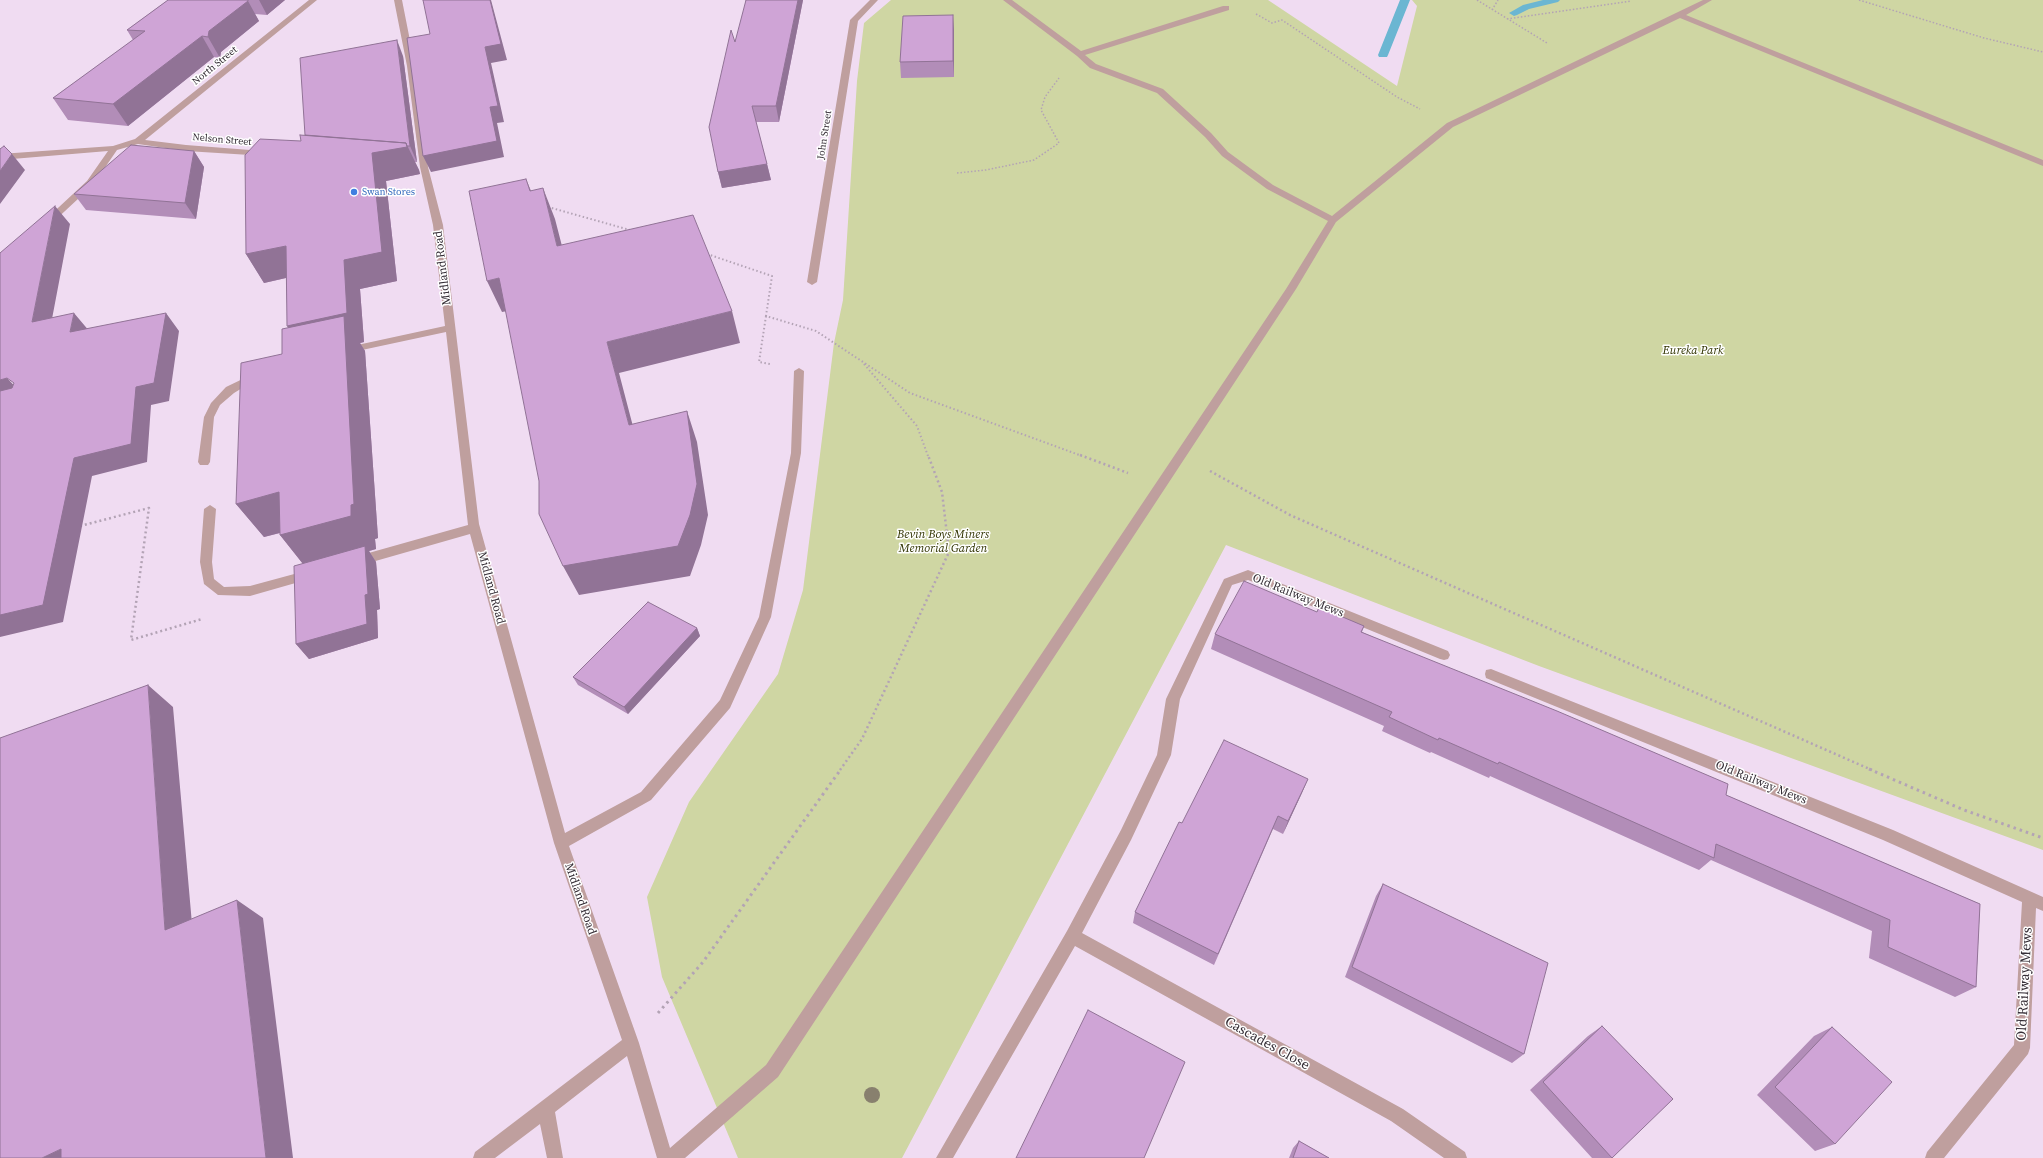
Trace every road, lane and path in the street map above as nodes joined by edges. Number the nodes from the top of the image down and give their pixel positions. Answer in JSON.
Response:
{"nodes":[{"id":1,"x":313,"y":0,"type":"edge"},
{"id":2,"x":398,"y":0,"type":"edge"},
{"id":3,"x":874,"y":0,"type":"edge"},
{"id":4,"x":1007,"y":0,"type":"edge"},
{"id":5,"x":1477,"y":0,"type":"edge"},
{"id":6,"x":1498,"y":0,"type":"edge"},
{"id":7,"x":1638,"y":0,"type":"edge"},
{"id":8,"x":1708,"y":0,"type":"edge"},
{"id":9,"x":1859,"y":0,"type":"edge"},
{"id":10,"x":1226,"y":8,"type":"joint"},
{"id":11,"x":1492,"y":10,"type":"junction"},
{"id":12,"x":1680,"y":15,"type":"junction"},
{"id":13,"x":1507,"y":19,"type":"junction"},
{"id":14,"x":2043,"y":52,"type":"edge"},
{"id":15,"x":1080,"y":54,"type":"junction"},
{"id":16,"x":1580,"y":63,"type":"junction"},
{"id":17,"x":1093,"y":66,"type":"junction"},
{"id":18,"x":1450,"y":125,"type":"junction"},
{"id":19,"x":138,"y":141,"type":"junction"},
{"id":20,"x":114,"y":148,"type":"junction"},
{"id":21,"x":273,"y":155,"type":"edge"},
{"id":22,"x":0,"y":157,"type":"edge"},
{"id":23,"x":2043,"y":163,"type":"edge"},
{"id":24,"x":957,"y":173,"type":"dead end"},
{"id":25,"x":542,"y":205,"type":"edge"},
{"id":26,"x":1333,"y":220,"type":"junction"},
{"id":27,"x":41,"y":228,"type":"edge"},
{"id":28,"x":637,"y":232,"type":"edge"},
{"id":29,"x":702,"y":252,"type":"edge"},
{"id":30,"x":812,"y":282,"type":"dead end"},
{"id":31,"x":766,"y":316,"type":"junction"},
{"id":32,"x":450,"y":328,"type":"junction"},
{"id":33,"x":335,"y":353,"type":"edge"},
{"id":34,"x":861,"y":360,"type":"junction"},
{"id":35,"x":800,"y":371,"type":"joint"},
{"id":36,"x":260,"y":374,"type":"edge"},
{"id":37,"x":1181,"y":455,"type":"junction"},
{"id":38,"x":204,"y":462,"type":"dead end"},
{"id":39,"x":1161,"y":486,"type":"junction"},
{"id":40,"x":210,"y":509,"type":"dead end"},
{"id":41,"x":474,"y":528,"type":"junction"},
{"id":42,"x":344,"y":565,"type":"edge"},
{"id":43,"x":322,"y":571,"type":"edge"},
{"id":44,"x":1444,"y":654,"type":"dead end"},
{"id":45,"x":1491,"y":674,"type":"dead end"},
{"id":46,"x":2043,"y":838,"type":"edge"},
{"id":47,"x":561,"y":843,"type":"junction"},
{"id":48,"x":2036,"y":901,"type":"edge"},
{"id":49,"x":1072,"y":936,"type":"junction"},
{"id":50,"x":631,"y":1043,"type":"junction"},
{"id":51,"x":546,"y":1109,"type":"junction"},
{"id":52,"x":481,"y":1158,"type":"edge"},
{"id":53,"x":555,"y":1158,"type":"edge"},
{"id":54,"x":664,"y":1158,"type":"edge"},
{"id":55,"x":672,"y":1158,"type":"edge"},
{"id":56,"x":944,"y":1158,"type":"edge"},
{"id":57,"x":1459,"y":1158,"type":"edge"},
{"id":58,"x":1933,"y":1158,"type":"edge"}],
"edges":[{"from":1,"to":19,"type":"street","name":"North Street"},
{"from":2,"to":32,"type":"street","name":"Midland Road"},
{"from":3,"to":30,"type":"street","name":"John Street"},
{"from":4,"to":15,"type":"street"},
{"from":5,"to":11,"type":"path"},
{"from":6,"to":11,"type":"path"},
{"from":7,"to":13,"type":"path"},
{"from":8,"to":12,"type":"street"},
{"from":9,"to":14,"type":"path"},
{"from":10,"to":15,"type":"street"},
{"from":10,"to":18,"type":"path"},
{"from":11,"to":13,"type":"path"},
{"from":12,"to":16,"type":"street"},
{"from":12,"to":23,"type":"street"},
{"from":13,"to":16,"type":"path"},
{"from":15,"to":17,"type":"street"},
{"from":16,"to":18,"type":"street"},
{"from":17,"to":24,"type":"path"},
{"from":17,"to":26,"type":"street"},
{"from":18,"to":26,"type":"street"},
{"from":19,"to":20,"type":"street","name":"North Street"},
{"from":19,"to":21,"type":"street","name":"Nelson Street"},
{"from":20,"to":22,"type":"street"},
{"from":20,"to":27,"type":"street"},
{"from":25,"to":28,"type":"path"},
{"from":26,"to":37,"type":"street"},
{"from":29,"to":31,"type":"path"},
{"from":31,"to":34,"type":"path"},
{"from":31,"to":35,"type":"path"},
{"from":32,"to":33,"type":"street"},
{"from":32,"to":41,"type":"street","name":"Midland Road"},
{"from":34,"to":39,"type":"path"},
{"from":34,"to":50,"type":"path"},
{"from":35,"to":47,"type":"street"},
{"from":36,"to":38,"type":"street"},
{"from":37,"to":39,"type":"street"},
{"from":37,"to":46,"type":"path"},
{"from":39,"to":55,"type":"street"},
{"from":40,"to":43,"type":"street"},
{"from":41,"to":42,"type":"street"},
{"from":41,"to":47,"type":"street","name":"Midland Road"},
{"from":44,"to":49,"type":"street","name":"Old Railway Mews"},
{"from":45,"to":48,"type":"street","name":"Old Railway Mews"},
{"from":47,"to":50,"type":"street","name":"Midland Road"},
{"from":48,"to":58,"type":"street","name":"Old Railway Mews"},
{"from":49,"to":56,"type":"street"},
{"from":49,"to":57,"type":"street","name":"Cascades Close"},
{"from":50,"to":51,"type":"street"},
{"from":50,"to":54,"type":"street","name":"Midland Road"},
{"from":51,"to":52,"type":"street"},
{"from":51,"to":53,"type":"street"}]}
